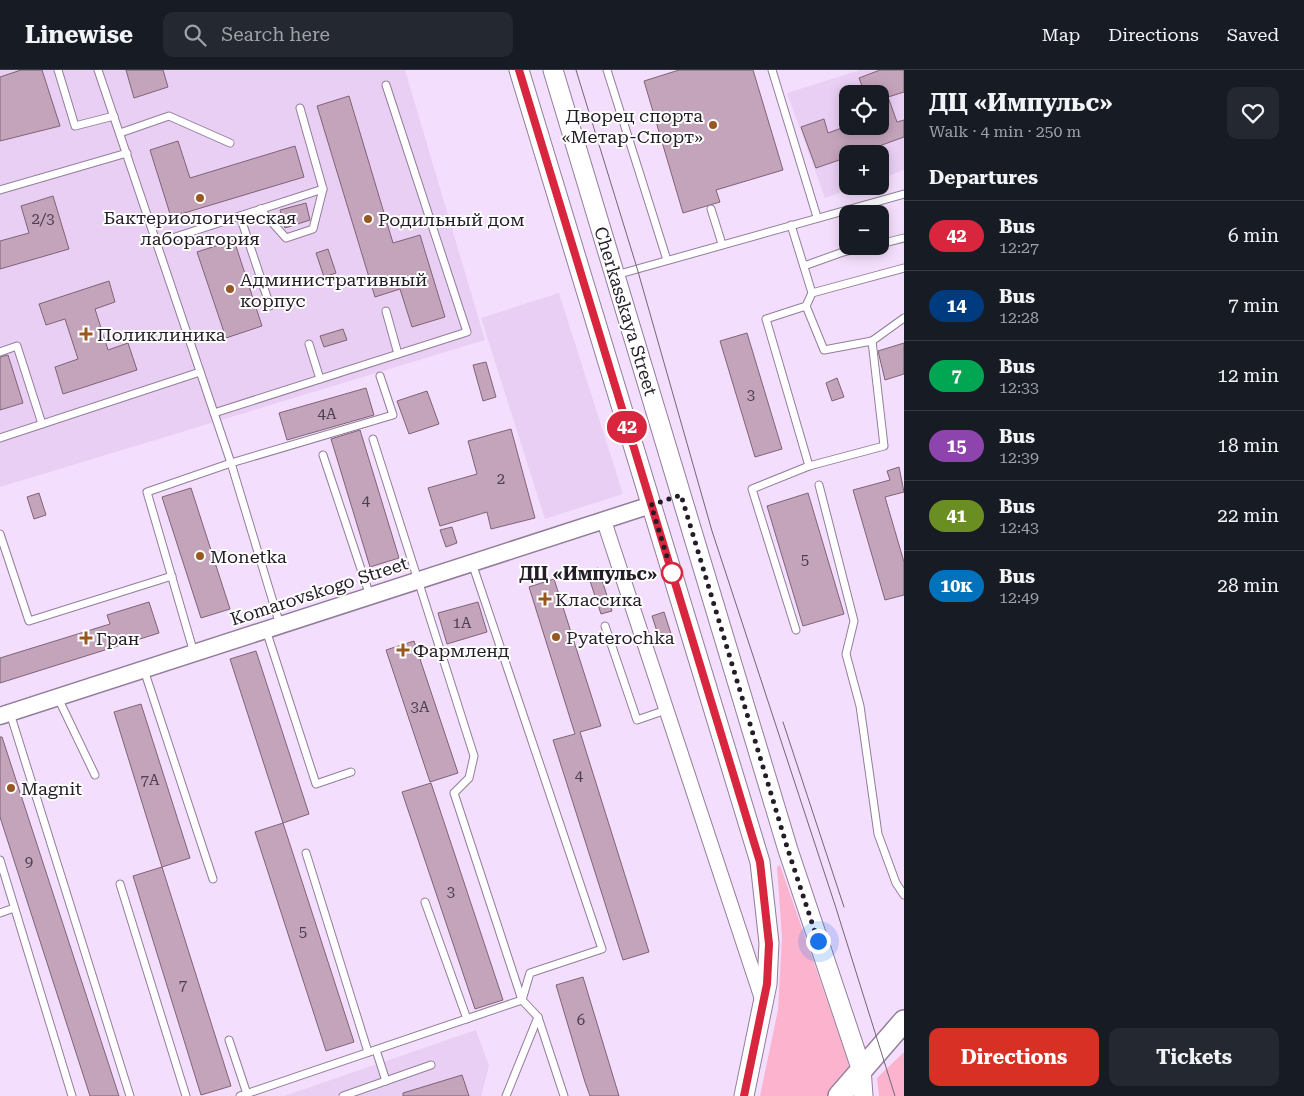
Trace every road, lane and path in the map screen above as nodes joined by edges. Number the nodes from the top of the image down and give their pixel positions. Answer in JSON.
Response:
{"nodes":[{"id":1,"x":58,"y":70,"type":"edge"},
{"id":2,"x":98,"y":70,"type":"edge"},
{"id":3,"x":519,"y":70,"type":"edge"},
{"id":4,"x":553,"y":70,"type":"edge"},
{"id":5,"x":607,"y":70,"type":"edge"},
{"id":6,"x":772,"y":70,"type":"edge"},
{"id":7,"x":386,"y":85,"type":"dead end"},
{"id":8,"x":300,"y":108,"type":"dead end"},
{"id":9,"x":114,"y":116,"type":"junction"},
{"id":10,"x":120,"y":133,"type":"junction"},
{"id":11,"x":230,"y":143,"type":"dead end"},
{"id":12,"x":127,"y":154,"type":"junction"},
{"id":13,"x":323,"y":189,"type":"junction"},
{"id":14,"x":0,"y":190,"type":"edge"},
{"id":15,"x":904,"y":194,"type":"edge"},
{"id":16,"x":260,"y":209,"type":"junction"},
{"id":17,"x":711,"y":209,"type":"dead end"},
{"id":18,"x":240,"y":216,"type":"junction"},
{"id":19,"x":817,"y":217,"type":"junction"},
{"id":20,"x":791,"y":225,"type":"junction"},
{"id":21,"x":904,"y":238,"type":"edge"},
{"id":22,"x":889,"y":242,"type":"edge"},
{"id":23,"x":157,"y":243,"type":"junction"},
{"id":24,"x":722,"y":244,"type":"junction"},
{"id":25,"x":839,"y":253,"type":"edge"},
{"id":26,"x":667,"y":260,"type":"junction"},
{"id":27,"x":804,"y":266,"type":"junction"},
{"id":28,"x":904,"y":268,"type":"edge"},
{"id":29,"x":615,"y":275,"type":"junction"},
{"id":30,"x":812,"y":294,"type":"junction"},
{"id":31,"x":270,"y":306,"type":"dead end"},
{"id":32,"x":806,"y":306,"type":"junction"},
{"id":33,"x":386,"y":311,"type":"dead end"},
{"id":34,"x":904,"y":318,"type":"edge"},
{"id":35,"x":872,"y":341,"type":"junction"},
{"id":36,"x":309,"y":344,"type":"dead end"},
{"id":37,"x":0,"y":352,"type":"edge"},
{"id":38,"x":398,"y":354,"type":"junction"},
{"id":39,"x":200,"y":372,"type":"junction"},
{"id":40,"x":380,"y":376,"type":"dead end"},
{"id":41,"x":320,"y":379,"type":"junction"},
{"id":42,"x":214,"y":413,"type":"junction"},
{"id":43,"x":42,"y":424,"type":"junction"},
{"id":44,"x":0,"y":438,"type":"edge"},
{"id":45,"x":373,"y":438,"type":"dead end"},
{"id":46,"x":324,"y":455,"type":"dead end"},
{"id":47,"x":231,"y":462,"type":"junction"},
{"id":48,"x":809,"y":466,"type":"junction"},
{"id":49,"x":819,"y":485,"type":"dead end"},
{"id":50,"x":681,"y":495,"type":"junction"},
{"id":51,"x":651,"y":505,"type":"junction"},
{"id":52,"x":604,"y":521,"type":"junction"},
{"id":53,"x":0,"y":534,"type":"edge"},
{"id":54,"x":472,"y":563,"type":"junction"},
{"id":55,"x":172,"y":576,"type":"junction"},
{"id":56,"x":417,"y":581,"type":"junction"},
{"id":57,"x":370,"y":596,"type":"junction"},
{"id":58,"x":605,"y":626,"type":"dead end"},
{"id":59,"x":273,"y":628,"type":"junction"},
{"id":60,"x":796,"y":630,"type":"dead end"},
{"id":61,"x":194,"y":653,"type":"junction"},
{"id":62,"x":144,"y":670,"type":"junction"},
{"id":63,"x":58,"y":698,"type":"junction"},
{"id":64,"x":666,"y":710,"type":"junction"},
{"id":65,"x":5,"y":714,"type":"edge"},
{"id":66,"x":351,"y":772,"type":"dead end"},
{"id":67,"x":95,"y":775,"type":"dead end"},
{"id":68,"x":306,"y":853,"type":"dead end"},
{"id":69,"x":0,"y":860,"type":"edge"},
{"id":70,"x":213,"y":879,"type":"dead end"},
{"id":71,"x":120,"y":884,"type":"dead end"},
{"id":72,"x":904,"y":895,"type":"edge"},
{"id":73,"x":424,"y":902,"type":"dead end"},
{"id":74,"x":14,"y":908,"type":"junction"},
{"id":75,"x":0,"y":913,"type":"edge"},
{"id":76,"x":522,"y":1000,"type":"junction"},
{"id":77,"x":764,"y":1005,"type":"junction"},
{"id":78,"x":538,"y":1017,"type":"junction"},
{"id":79,"x":468,"y":1019,"type":"junction"},
{"id":80,"x":904,"y":1021,"type":"edge"},
{"id":81,"x":229,"y":1040,"type":"dead end"},
{"id":82,"x":376,"y":1050,"type":"junction"},
{"id":83,"x":368,"y":1052,"type":"junction"},
{"id":84,"x":431,"y":1065,"type":"dead end"},
{"id":85,"x":861,"y":1068,"type":"junction"},
{"id":86,"x":386,"y":1081,"type":"junction"},
{"id":87,"x":243,"y":1095,"type":"edge"},
{"id":88,"x":72,"y":1096,"type":"edge"},
{"id":89,"x":130,"y":1096,"type":"edge"},
{"id":90,"x":186,"y":1096,"type":"edge"},
{"id":91,"x":343,"y":1096,"type":"edge"},
{"id":92,"x":506,"y":1096,"type":"edge"},
{"id":93,"x":564,"y":1096,"type":"edge"},
{"id":94,"x":744,"y":1096,"type":"edge"},
{"id":95,"x":839,"y":1096,"type":"edge"},
{"id":96,"x":863,"y":1096,"type":"edge"}],
"edges":[{"from":1,"to":9,"type":"lane"},
{"from":2,"to":9,"type":"lane"},
{"from":3,"to":51,"type":"main road","name":"Cherkasskaya Street"},
{"from":4,"to":29,"type":"main road","name":"Cherkasskaya Street"},
{"from":5,"to":26,"type":"lane"},
{"from":6,"to":19,"type":"lane"},
{"from":7,"to":38,"type":"lane"},
{"from":8,"to":13,"type":"lane"},
{"from":9,"to":10,"type":"lane"},
{"from":10,"to":11,"type":"lane"},
{"from":10,"to":12,"type":"lane"},
{"from":12,"to":14,"type":"lane"},
{"from":12,"to":23,"type":"lane"},
{"from":13,"to":16,"type":"lane"},
{"from":13,"to":16,"type":"lane"},
{"from":15,"to":19,"type":"lane"},
{"from":16,"to":18,"type":"lane"},
{"from":17,"to":24,"type":"lane"},
{"from":18,"to":23,"type":"lane"},
{"from":18,"to":31,"type":"lane"},
{"from":19,"to":20,"type":"lane"},
{"from":20,"to":24,"type":"lane"},
{"from":20,"to":27,"type":"lane"},
{"from":21,"to":22,"type":"lane"},
{"from":23,"to":39,"type":"lane"},
{"from":24,"to":26,"type":"lane"},
{"from":25,"to":27,"type":"lane"},
{"from":26,"to":29,"type":"lane"},
{"from":27,"to":30,"type":"lane"},
{"from":28,"to":30,"type":"lane"},
{"from":29,"to":50,"type":"main road","name":"Cherkasskaya Street"},
{"from":30,"to":32,"type":"lane"},
{"from":32,"to":35,"type":"lane"},
{"from":32,"to":48,"type":"lane"},
{"from":33,"to":38,"type":"lane"},
{"from":34,"to":35,"type":"lane"},
{"from":35,"to":48,"type":"lane"},
{"from":36,"to":41,"type":"lane"},
{"from":37,"to":43,"type":"lane"},
{"from":38,"to":41,"type":"lane"},
{"from":39,"to":42,"type":"lane"},
{"from":39,"to":43,"type":"lane"},
{"from":40,"to":47,"type":"lane"},
{"from":41,"to":42,"type":"lane"},
{"from":42,"to":47,"type":"lane"},
{"from":43,"to":44,"type":"lane"},
{"from":45,"to":56,"type":"lane"},
{"from":46,"to":57,"type":"lane"},
{"from":47,"to":55,"type":"lane"},
{"from":47,"to":59,"type":"lane"},
{"from":48,"to":60,"type":"lane"},
{"from":49,"to":72,"type":"lane"},
{"from":50,"to":51,"type":"main road"},
{"from":50,"to":85,"type":"main road","name":"Cherkasskaya Street"},
{"from":51,"to":52,"type":"street","name":"Komarovskogo Street"},
{"from":51,"to":77,"type":"main road","name":"Cherkasskaya Street"},
{"from":52,"to":54,"type":"street","name":"Komarovskogo Street"},
{"from":52,"to":64,"type":"street"},
{"from":53,"to":55,"type":"lane"},
{"from":54,"to":56,"type":"street","name":"Komarovskogo Street"},
{"from":54,"to":76,"type":"lane"},
{"from":55,"to":61,"type":"lane"},
{"from":56,"to":57,"type":"street","name":"Komarovskogo Street"},
{"from":56,"to":76,"type":"lane"},
{"from":57,"to":59,"type":"street","name":"Komarovskogo Street"},
{"from":58,"to":64,"type":"lane"},
{"from":59,"to":61,"type":"street","name":"Komarovskogo Street"},
{"from":59,"to":66,"type":"lane"},
{"from":61,"to":62,"type":"street","name":"Komarovskogo Street"},
{"from":62,"to":63,"type":"street","name":"Komarovskogo Street"},
{"from":62,"to":70,"type":"lane"},
{"from":63,"to":65,"type":"street","name":"Komarovskogo Street"},
{"from":63,"to":67,"type":"lane"},
{"from":64,"to":77,"type":"street"},
{"from":65,"to":89,"type":"lane"},
{"from":68,"to":83,"type":"lane"},
{"from":69,"to":74,"type":"lane"},
{"from":71,"to":90,"type":"lane"},
{"from":73,"to":79,"type":"lane"},
{"from":74,"to":75,"type":"lane"},
{"from":74,"to":88,"type":"lane"},
{"from":76,"to":78,"type":"lane"},
{"from":76,"to":79,"type":"lane"},
{"from":77,"to":94,"type":"main road","name":"Cherkasskaya Street"},
{"from":78,"to":92,"type":"lane"},
{"from":78,"to":93,"type":"lane"},
{"from":79,"to":82,"type":"lane"},
{"from":80,"to":85,"type":"main road"},
{"from":81,"to":87,"type":"lane"},
{"from":82,"to":83,"type":"lane"},
{"from":82,"to":86,"type":"lane"},
{"from":83,"to":87,"type":"lane"},
{"from":84,"to":86,"type":"lane"},
{"from":85,"to":95,"type":"main road"},
{"from":85,"to":96,"type":"main road","name":"Cherkasskaya Street"},
{"from":86,"to":91,"type":"lane"}]}
